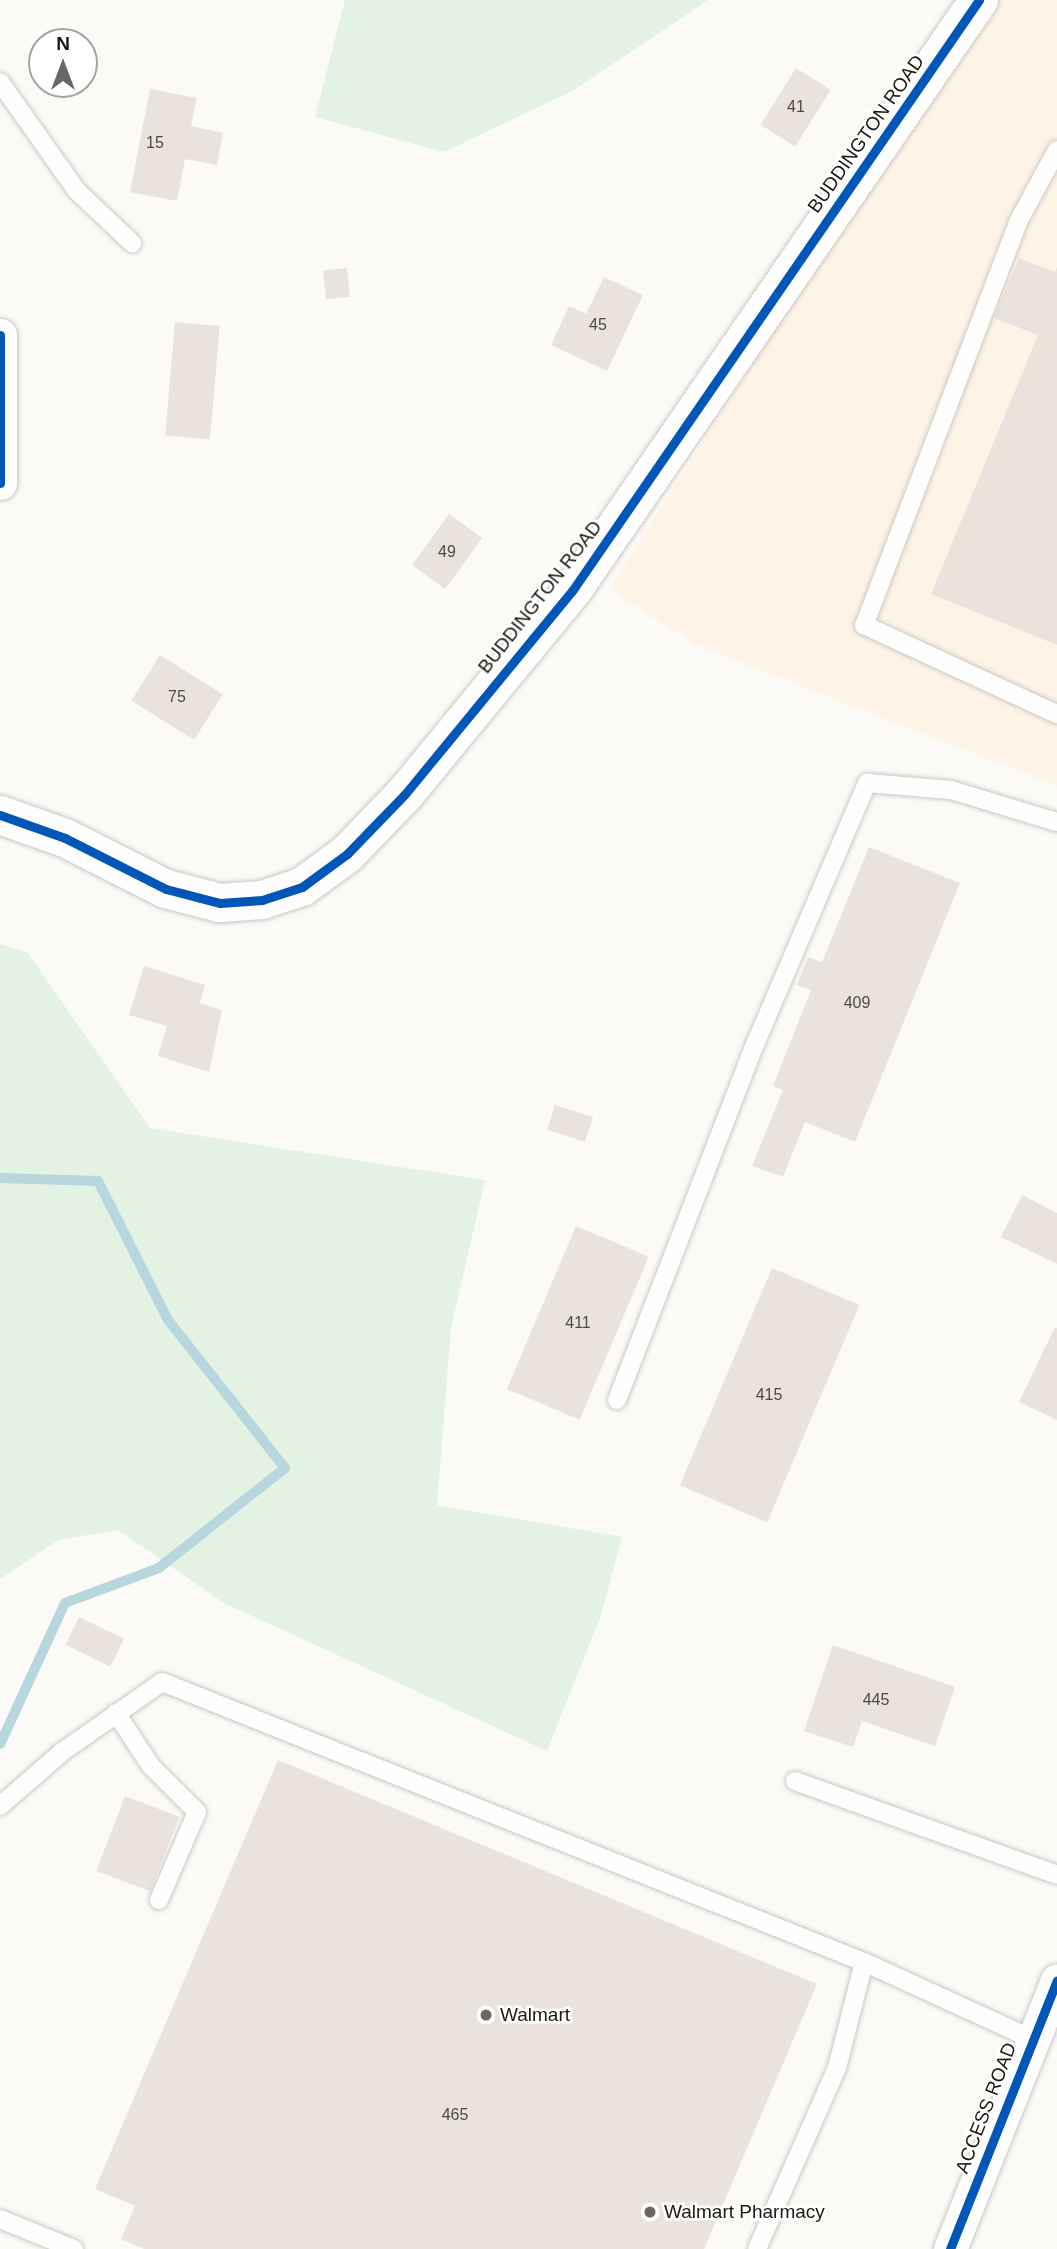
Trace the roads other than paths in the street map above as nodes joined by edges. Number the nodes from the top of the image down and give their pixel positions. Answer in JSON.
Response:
{"nodes":[{"id":1,"x":979,"y":0,"type":"edge"},
{"id":2,"x":0,"y":82,"type":"edge"},
{"id":3,"x":1057,"y":150,"type":"edge"},
{"id":4,"x":132,"y":243,"type":"dead end"},
{"id":5,"x":0,"y":335,"type":"edge"},
{"id":6,"x":0,"y":482,"type":"edge"},
{"id":7,"x":1057,"y":714,"type":"edge"},
{"id":8,"x":0,"y":815,"type":"edge"},
{"id":9,"x":1057,"y":822,"type":"edge"},
{"id":10,"x":617,"y":1400,"type":"dead end"},
{"id":11,"x":116,"y":1713,"type":"junction"},
{"id":12,"x":795,"y":1781,"type":"dead end"},
{"id":13,"x":0,"y":1806,"type":"edge"},
{"id":14,"x":1057,"y":1875,"type":"edge"},
{"id":15,"x":159,"y":1900,"type":"dead end"},
{"id":16,"x":863,"y":1962,"type":"junction"},
{"id":17,"x":1057,"y":1980,"type":"edge"},
{"id":18,"x":1032,"y":2039,"type":"junction"},
{"id":19,"x":0,"y":2219,"type":"edge"},
{"id":20,"x":74,"y":2249,"type":"edge"},
{"id":21,"x":757,"y":2249,"type":"edge"},
{"id":22,"x":950,"y":2249,"type":"edge"}],
"edges":[{"from":1,"to":8,"type":"street","name":"BUDDINGTON ROAD"},
{"from":2,"to":4,"type":"lane"},
{"from":3,"to":7,"type":"lane"},
{"from":5,"to":6,"type":"street"},
{"from":9,"to":10,"type":"lane"},
{"from":11,"to":13,"type":"lane"},
{"from":11,"to":15,"type":"lane"},
{"from":11,"to":16,"type":"lane"},
{"from":12,"to":14,"type":"lane"},
{"from":16,"to":18,"type":"lane"},
{"from":16,"to":21,"type":"lane"},
{"from":17,"to":18,"type":"street","name":"ACCESS ROAD"},
{"from":18,"to":22,"type":"street","name":"ACCESS ROAD"},
{"from":19,"to":20,"type":"lane"}]}
